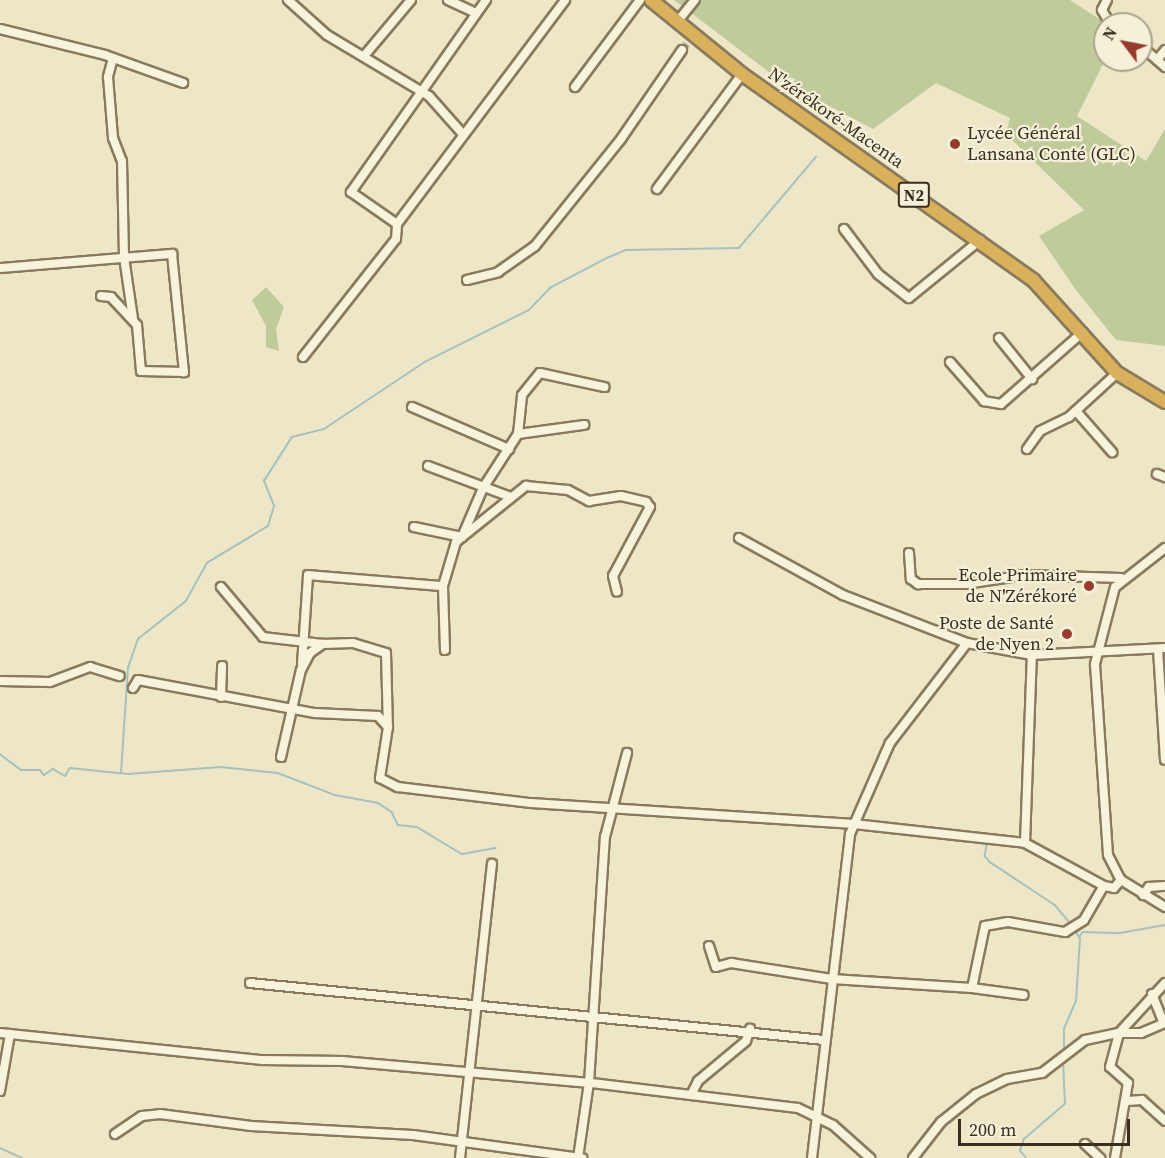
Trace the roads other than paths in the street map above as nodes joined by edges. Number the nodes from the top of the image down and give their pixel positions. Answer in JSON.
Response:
{"nodes":[{"id":1,"x":288,"y":0,"type":"edge"},
{"id":2,"x":411,"y":0,"type":"edge"},
{"id":3,"x":448,"y":0,"type":"edge"},
{"id":4,"x":486,"y":0,"type":"edge"},
{"id":5,"x":565,"y":0,"type":"edge"},
{"id":6,"x":640,"y":0,"type":"edge"},
{"id":7,"x":651,"y":0,"type":"edge"},
{"id":8,"x":695,"y":0,"type":"edge"},
{"id":9,"x":476,"y":13,"type":"junction"},
{"id":10,"x":677,"y":22,"type":"junction"},
{"id":11,"x":0,"y":29,"type":"edge"},
{"id":12,"x":682,"y":50,"type":"tunnel mouth"},
{"id":13,"x":1165,"y":50,"type":"edge"},
{"id":14,"x":364,"y":56,"type":"junction"},
{"id":15,"x":1153,"y":56,"type":"edge"},
{"id":16,"x":113,"y":58,"type":"junction"},
{"id":17,"x":1157,"y":60,"type":"junction"},
{"id":18,"x":1165,"y":67,"type":"edge"},
{"id":19,"x":742,"y":74,"type":"junction"},
{"id":20,"x":183,"y":83,"type":"dead end"},
{"id":21,"x":575,"y":87,"type":"dead end"},
{"id":22,"x":419,"y":95,"type":"junction"},
{"id":23,"x":461,"y":132,"type":"junction"},
{"id":24,"x":657,"y":189,"type":"dead end"},
{"id":25,"x":397,"y":224,"type":"junction"},
{"id":26,"x":844,"y":229,"type":"dead end"},
{"id":27,"x":980,"y":240,"type":"junction"},
{"id":28,"x":124,"y":256,"type":"junction"},
{"id":29,"x":0,"y":268,"type":"edge"},
{"id":30,"x":467,"y":280,"type":"dead end"},
{"id":31,"x":102,"y":296,"type":"dead end"},
{"id":32,"x":133,"y":320,"type":"junction"},
{"id":33,"x":1083,"y":332,"type":"junction"},
{"id":34,"x":999,"y":338,"type":"dead end"},
{"id":35,"x":303,"y":357,"type":"dead end"},
{"id":36,"x":950,"y":362,"type":"dead end"},
{"id":37,"x":1118,"y":373,"type":"junction"},
{"id":38,"x":1032,"y":379,"type":"junction"},
{"id":39,"x":604,"y":387,"type":"dead end"},
{"id":40,"x":1165,"y":402,"type":"edge"},
{"id":41,"x":412,"y":407,"type":"dead end"},
{"id":42,"x":1076,"y":411,"type":"junction"},
{"id":43,"x":584,"y":425,"type":"dead end"},
{"id":44,"x":518,"y":434,"type":"junction"},
{"id":45,"x":509,"y":449,"type":"junction"},
{"id":46,"x":1027,"y":449,"type":"dead end"},
{"id":47,"x":1112,"y":452,"type":"dead end"},
{"id":48,"x":428,"y":466,"type":"dead end"},
{"id":49,"x":483,"y":488,"type":"junction"},
{"id":50,"x":511,"y":497,"type":"junction"},
{"id":51,"x":414,"y":526,"type":"dead end"},
{"id":52,"x":462,"y":537,"type":"junction"},
{"id":53,"x":739,"y":538,"type":"dead end"},
{"id":54,"x":1165,"y":548,"type":"edge"},
{"id":55,"x":909,"y":553,"type":"dead end"},
{"id":56,"x":1121,"y":578,"type":"junction"},
{"id":57,"x":443,"y":586,"type":"junction"},
{"id":58,"x":221,"y":587,"type":"dead end"},
{"id":59,"x":617,"y":592,"type":"dead end"},
{"id":60,"x":304,"y":640,"type":"junction"},
{"id":61,"x":967,"y":643,"type":"junction"},
{"id":62,"x":323,"y":644,"type":"junction"},
{"id":63,"x":1161,"y":648,"type":"edge"},
{"id":64,"x":445,"y":650,"type":"dead end"},
{"id":65,"x":1095,"y":654,"type":"junction"},
{"id":66,"x":1032,"y":655,"type":"junction"},
{"id":67,"x":222,"y":666,"type":"dead end"},
{"id":68,"x":301,"y":670,"type":"junction"},
{"id":69,"x":120,"y":676,"type":"dead end"},
{"id":70,"x":0,"y":681,"type":"edge"},
{"id":71,"x":133,"y":688,"type":"dead end"},
{"id":72,"x":221,"y":697,"type":"junction"},
{"id":73,"x":294,"y":708,"type":"junction"},
{"id":74,"x":388,"y":727,"type":"junction"},
{"id":75,"x":627,"y":753,"type":"dead end"},
{"id":76,"x":281,"y":757,"type":"dead end"},
{"id":77,"x":1165,"y":760,"type":"edge"},
{"id":78,"x":609,"y":809,"type":"junction"},
{"id":79,"x":854,"y":824,"type":"junction"},
{"id":80,"x":1025,"y":843,"type":"junction"},
{"id":81,"x":492,"y":864,"type":"dead end"},
{"id":82,"x":1121,"y":880,"type":"junction"},
{"id":83,"x":1104,"y":886,"type":"junction"},
{"id":84,"x":1165,"y":886,"type":"edge"},
{"id":85,"x":1143,"y":896,"type":"junction"},
{"id":86,"x":1165,"y":907,"type":"edge"},
{"id":87,"x":709,"y":946,"type":"dead end"},
{"id":88,"x":832,"y":979,"type":"junction"},
{"id":89,"x":250,"y":983,"type":"dead end"},
{"id":90,"x":1165,"y":983,"type":"edge"},
{"id":91,"x":972,"y":988,"type":"junction"},
{"id":92,"x":1152,"y":994,"type":"junction"},
{"id":93,"x":1024,"y":995,"type":"dead end"},
{"id":94,"x":474,"y":1006,"type":"junction"},
{"id":95,"x":591,"y":1013,"type":"junction"},
{"id":96,"x":1164,"y":1023,"type":"edge"},
{"id":97,"x":750,"y":1029,"type":"junction"},
{"id":98,"x":0,"y":1033,"type":"edge"},
{"id":99,"x":1119,"y":1033,"type":"junction"},
{"id":100,"x":10,"y":1034,"type":"junction"},
{"id":101,"x":824,"y":1040,"type":"junction"},
{"id":102,"x":469,"y":1074,"type":"junction"},
{"id":103,"x":589,"y":1083,"type":"junction"},
{"id":104,"x":0,"y":1091,"type":"edge"},
{"id":105,"x":692,"y":1093,"type":"junction"},
{"id":106,"x":1127,"y":1101,"type":"junction"},
{"id":107,"x":818,"y":1115,"type":"junction"},
{"id":108,"x":1165,"y":1121,"type":"edge"},
{"id":109,"x":115,"y":1134,"type":"dead end"},
{"id":110,"x":460,"y":1142,"type":"junction"},
{"id":111,"x":1085,"y":1144,"type":"dead end"},
{"id":112,"x":460,"y":1158,"type":"edge"},
{"id":113,"x":579,"y":1158,"type":"edge"},
{"id":114,"x":812,"y":1158,"type":"edge"},
{"id":115,"x":870,"y":1158,"type":"edge"},
{"id":116,"x":913,"y":1158,"type":"edge"},
{"id":117,"x":1100,"y":1158,"type":"edge"},
{"id":118,"x":1115,"y":1158,"type":"edge"}],
"edges":[{"from":1,"to":14,"type":"street"},
{"from":2,"to":14,"type":"street"},
{"from":3,"to":9,"type":"street"},
{"from":4,"to":9,"type":"street"},
{"from":5,"to":23,"type":"street"},
{"from":6,"to":21,"type":"street"},
{"from":7,"to":10,"type":"highway","name":"N'zérékoré-Macenta","number":"N2"},
{"from":8,"to":10,"type":"street"},
{"from":9,"to":22,"type":"street"},
{"from":10,"to":19,"type":"highway","name":"N'zérékoré-Macenta","number":"N2"},
{"from":11,"to":16,"type":"street"},
{"from":12,"to":30,"type":"street"},
{"from":13,"to":17,"type":"street"},
{"from":14,"to":22,"type":"street"},
{"from":15,"to":17,"type":"street"},
{"from":16,"to":20,"type":"street"},
{"from":16,"to":28,"type":"street"},
{"from":17,"to":18,"type":"street"},
{"from":19,"to":24,"type":"street"},
{"from":19,"to":27,"type":"highway","name":"N'zérékoré-Macenta","number":"N2"},
{"from":22,"to":23,"type":"street"},
{"from":22,"to":25,"type":"street"},
{"from":23,"to":25,"type":"street"},
{"from":25,"to":35,"type":"street"},
{"from":26,"to":27,"type":"street"},
{"from":27,"to":33,"type":"highway","name":"N'zérékoré-Macenta","number":"N2"},
{"from":28,"to":29,"type":"street"},
{"from":28,"to":32,"type":"street"},
{"from":28,"to":32,"type":"street"},
{"from":31,"to":32,"type":"street"},
{"from":33,"to":37,"type":"highway","name":"N'zérékoré-Macenta","number":"N2"},
{"from":33,"to":38,"type":"street"},
{"from":34,"to":38,"type":"street"},
{"from":36,"to":38,"type":"street"},
{"from":37,"to":40,"type":"highway","name":"N'zérékoré-Macenta","number":"N2"},
{"from":37,"to":42,"type":"street"},
{"from":39,"to":44,"type":"street"},
{"from":41,"to":45,"type":"street"},
{"from":42,"to":46,"type":"street"},
{"from":42,"to":47,"type":"street"},
{"from":43,"to":44,"type":"street"},
{"from":44,"to":45,"type":"street"},
{"from":45,"to":49,"type":"street"},
{"from":48,"to":49,"type":"street"},
{"from":49,"to":50,"type":"street"},
{"from":49,"to":52,"type":"street"},
{"from":50,"to":52,"type":"street"},
{"from":50,"to":59,"type":"street"},
{"from":51,"to":52,"type":"street"},
{"from":52,"to":57,"type":"street"},
{"from":53,"to":61,"type":"street"},
{"from":54,"to":56,"type":"street"},
{"from":55,"to":56,"type":"street"},
{"from":56,"to":65,"type":"street"},
{"from":57,"to":60,"type":"street"},
{"from":57,"to":64,"type":"street"},
{"from":58,"to":60,"type":"street"},
{"from":60,"to":62,"type":"street"},
{"from":60,"to":68,"type":"street"},
{"from":61,"to":66,"type":"street"},
{"from":61,"to":79,"type":"street"},
{"from":62,"to":68,"type":"street"},
{"from":62,"to":74,"type":"street"},
{"from":63,"to":65,"type":"street"},
{"from":63,"to":77,"type":"street"},
{"from":65,"to":66,"type":"street"},
{"from":65,"to":82,"type":"street"},
{"from":66,"to":80,"type":"street"},
{"from":67,"to":72,"type":"street"},
{"from":68,"to":73,"type":"street"},
{"from":69,"to":70,"type":"street"},
{"from":71,"to":72,"type":"street"},
{"from":72,"to":73,"type":"street"},
{"from":73,"to":74,"type":"street"},
{"from":73,"to":76,"type":"street"},
{"from":74,"to":78,"type":"street"},
{"from":75,"to":78,"type":"street"},
{"from":78,"to":79,"type":"street"},
{"from":78,"to":95,"type":"street"},
{"from":79,"to":80,"type":"street"},
{"from":79,"to":88,"type":"street"},
{"from":80,"to":83,"type":"street"},
{"from":81,"to":94,"type":"street"},
{"from":82,"to":83,"type":"street"},
{"from":82,"to":85,"type":"street"},
{"from":83,"to":91,"type":"street"},
{"from":84,"to":85,"type":"street"},
{"from":85,"to":86,"type":"street"},
{"from":87,"to":88,"type":"street"},
{"from":88,"to":91,"type":"street"},
{"from":88,"to":101,"type":"street"},
{"from":89,"to":94,"type":"street"},
{"from":90,"to":92,"type":"street"},
{"from":91,"to":93,"type":"street"},
{"from":92,"to":96,"type":"street"},
{"from":92,"to":99,"type":"street"},
{"from":94,"to":95,"type":"street"},
{"from":94,"to":102,"type":"street"},
{"from":95,"to":97,"type":"street"},
{"from":95,"to":103,"type":"street"},
{"from":96,"to":99,"type":"street"},
{"from":97,"to":101,"type":"street"},
{"from":97,"to":105,"type":"street"},
{"from":98,"to":100,"type":"street"},
{"from":99,"to":106,"type":"street"},
{"from":99,"to":116,"type":"street"},
{"from":100,"to":102,"type":"street"},
{"from":100,"to":104,"type":"street"},
{"from":101,"to":107,"type":"street"},
{"from":102,"to":103,"type":"street"},
{"from":102,"to":110,"type":"street"},
{"from":103,"to":105,"type":"street"},
{"from":103,"to":113,"type":"street"},
{"from":105,"to":107,"type":"street"},
{"from":106,"to":108,"type":"street"},
{"from":106,"to":118,"type":"street"},
{"from":107,"to":114,"type":"street"},
{"from":107,"to":115,"type":"street"},
{"from":109,"to":110,"type":"street"},
{"from":110,"to":112,"type":"street"},
{"from":110,"to":113,"type":"street"},
{"from":111,"to":117,"type":"street"}]}
